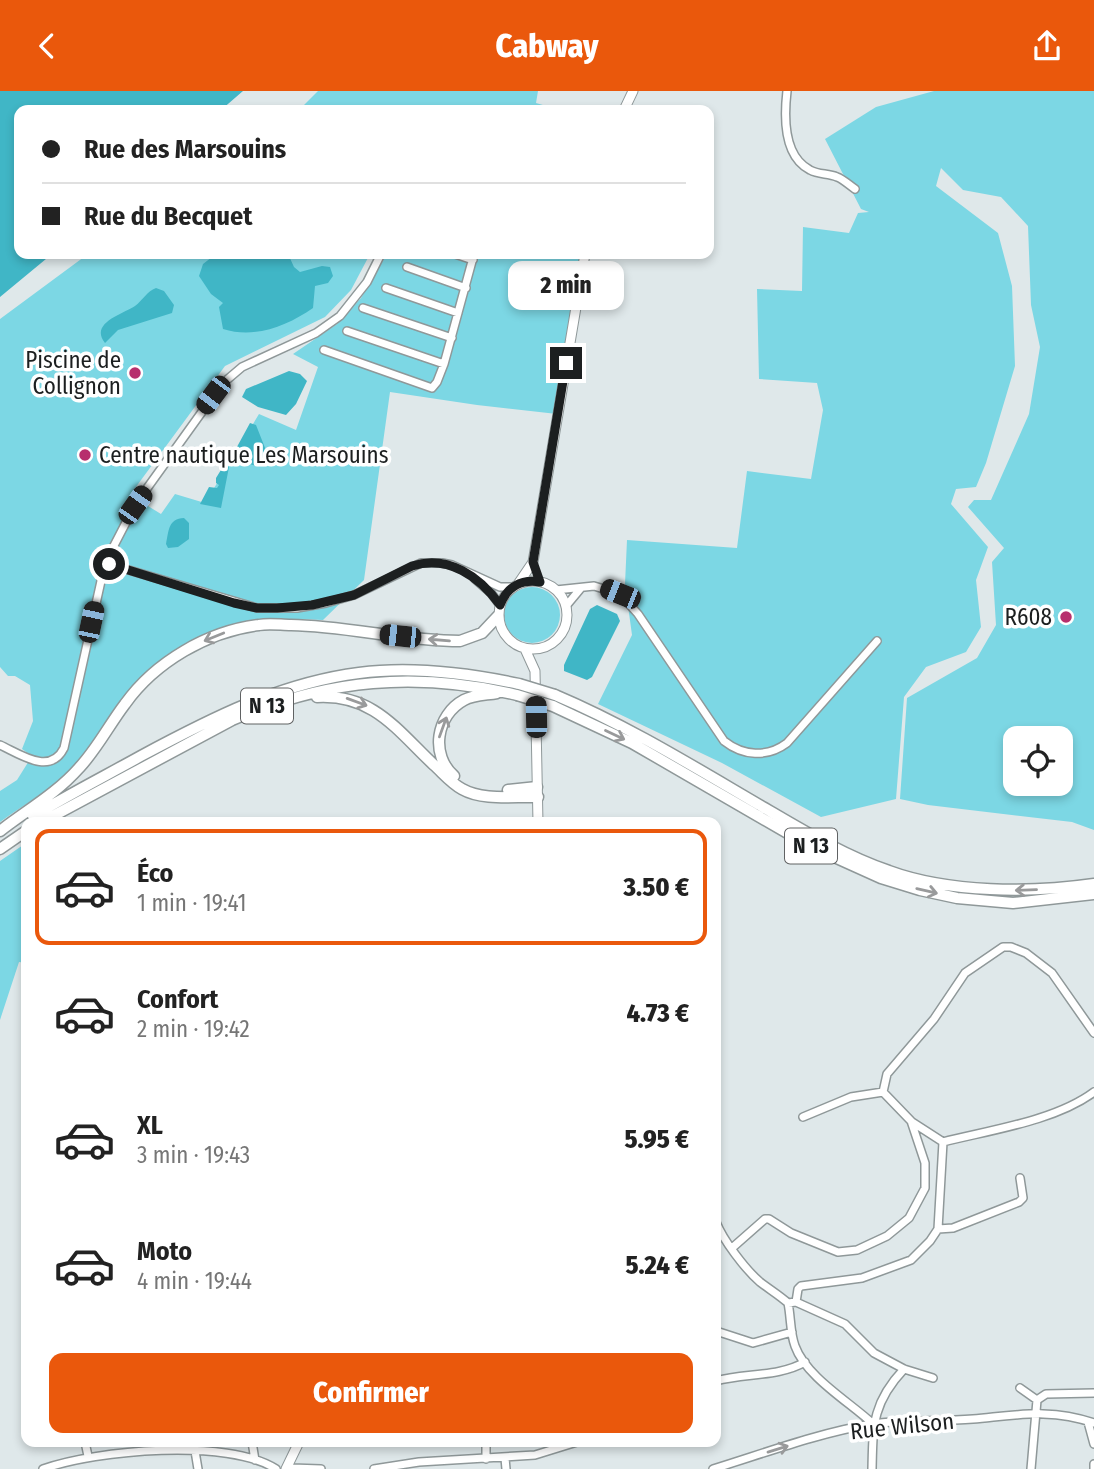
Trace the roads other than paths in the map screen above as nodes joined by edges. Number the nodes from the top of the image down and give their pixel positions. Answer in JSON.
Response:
{"nodes":[{"id":1,"x":787,"y":91,"type":"edge"},
{"id":2,"x":855,"y":189,"type":"dead end"},
{"id":3,"x":378,"y":259,"type":"edge"},
{"id":4,"x":473,"y":259,"type":"edge"},
{"id":5,"x":584,"y":259,"type":"edge"},
{"id":6,"x":407,"y":267,"type":"dead end"},
{"id":7,"x":386,"y":288,"type":"dead end"},
{"id":8,"x":466,"y":288,"type":"junction"},
{"id":9,"x":363,"y":308,"type":"dead end"},
{"id":10,"x":458,"y":313,"type":"junction"},
{"id":11,"x":347,"y":331,"type":"dead end"},
{"id":12,"x":452,"y":338,"type":"junction"},
{"id":13,"x":324,"y":350,"type":"dead end"},
{"id":14,"x":444,"y":364,"type":"junction"},
{"id":15,"x":533,"y":562,"type":"junction"},
{"id":16,"x":105,"y":563,"type":"junction"},
{"id":17,"x":472,"y":576,"type":"junction"},
{"id":18,"x":540,"y":582,"type":"junction"},
{"id":19,"x":515,"y":585,"type":"junction"},
{"id":20,"x":582,"y":587,"type":"junction"},
{"id":21,"x":556,"y":590,"type":"junction"},
{"id":22,"x":566,"y":606,"type":"junction"},
{"id":23,"x":499,"y":611,"type":"junction"},
{"id":24,"x":877,"y":641,"type":"dead end"},
{"id":25,"x":545,"y":647,"type":"junction"},
{"id":26,"x":525,"y":649,"type":"junction"},
{"id":27,"x":535,"y":671,"type":"junction"},
{"id":28,"x":518,"y":689,"type":"junction"},
{"id":29,"x":505,"y":692,"type":"junction"},
{"id":30,"x":289,"y":698,"type":"junction"},
{"id":31,"x":554,"y":701,"type":"junction"},
{"id":32,"x":0,"y":745,"type":"edge"},
{"id":33,"x":537,"y":792,"type":"junction"},
{"id":34,"x":21,"y":817,"type":"edge"},
{"id":35,"x":21,"y":817,"type":"edge"},
{"id":36,"x":28,"y":817,"type":"edge"},
{"id":37,"x":51,"y":817,"type":"edge"},
{"id":38,"x":538,"y":817,"type":"edge"},
{"id":39,"x":21,"y":821,"type":"edge"},
{"id":40,"x":0,"y":833,"type":"edge"},
{"id":41,"x":21,"y":834,"type":"edge"},
{"id":42,"x":0,"y":849,"type":"edge"},
{"id":43,"x":1094,"y":884,"type":"edge"},
{"id":44,"x":1094,"y":894,"type":"edge"},
{"id":45,"x":1094,"y":1033,"type":"edge"},
{"id":46,"x":883,"y":1092,"type":"junction"},
{"id":47,"x":1094,"y":1092,"type":"edge"},
{"id":48,"x":803,"y":1117,"type":"dead end"},
{"id":49,"x":911,"y":1121,"type":"junction"},
{"id":50,"x":943,"y":1142,"type":"junction"},
{"id":51,"x":1020,"y":1178,"type":"dead end"},
{"id":52,"x":937,"y":1229,"type":"junction"},
{"id":53,"x":721,"y":1235,"type":"edge"},
{"id":54,"x":732,"y":1248,"type":"junction"},
{"id":55,"x":792,"y":1303,"type":"junction"},
{"id":56,"x":792,"y":1332,"type":"junction"},
{"id":57,"x":721,"y":1333,"type":"edge"},
{"id":58,"x":805,"y":1363,"type":"junction"},
{"id":59,"x":904,"y":1369,"type":"junction"},
{"id":60,"x":933,"y":1378,"type":"dead end"},
{"id":61,"x":721,"y":1380,"type":"edge"},
{"id":62,"x":1020,"y":1388,"type":"dead end"},
{"id":63,"x":1094,"y":1394,"type":"edge"},
{"id":64,"x":1037,"y":1400,"type":"junction"},
{"id":65,"x":1035,"y":1412,"type":"junction"},
{"id":66,"x":1091,"y":1422,"type":"edge"},
{"id":67,"x":873,"y":1424,"type":"junction"},
{"id":68,"x":1094,"y":1438,"type":"edge"},
{"id":69,"x":86,"y":1447,"type":"edge"},
{"id":70,"x":253,"y":1447,"type":"edge"},
{"id":71,"x":297,"y":1447,"type":"edge"},
{"id":72,"x":486,"y":1447,"type":"edge"},
{"id":73,"x":556,"y":1447,"type":"edge"},
{"id":74,"x":195,"y":1451,"type":"junction"},
{"id":75,"x":88,"y":1456,"type":"junction"},
{"id":76,"x":505,"y":1458,"type":"junction"},
{"id":77,"x":450,"y":1459,"type":"junction"},
{"id":78,"x":486,"y":1459,"type":"junction"},
{"id":79,"x":255,"y":1460,"type":"junction"},
{"id":80,"x":287,"y":1467,"type":"edge"},
{"id":81,"x":43,"y":1469,"type":"edge"},
{"id":82,"x":198,"y":1469,"type":"edge"},
{"id":83,"x":276,"y":1469,"type":"edge"},
{"id":84,"x":321,"y":1469,"type":"edge"},
{"id":85,"x":374,"y":1469,"type":"edge"},
{"id":86,"x":450,"y":1469,"type":"edge"},
{"id":87,"x":506,"y":1469,"type":"edge"},
{"id":88,"x":713,"y":1469,"type":"edge"},
{"id":89,"x":872,"y":1469,"type":"edge"},
{"id":90,"x":1031,"y":1469,"type":"edge"}],
"edges":[{"from":1,"to":2,"type":"street"},
{"from":3,"to":16,"type":"street"},
{"from":4,"to":8,"type":"street"},
{"from":5,"to":15,"type":"main road"},
{"from":6,"to":8,"type":"street"},
{"from":7,"to":10,"type":"street"},
{"from":8,"to":10,"type":"street"},
{"from":9,"to":12,"type":"street"},
{"from":10,"to":12,"type":"street"},
{"from":11,"to":14,"type":"street"},
{"from":12,"to":14,"type":"street"},
{"from":13,"to":14,"type":"street"},
{"from":15,"to":18,"type":"main road"},
{"from":15,"to":19,"type":"main road"},
{"from":16,"to":17,"type":"street"},
{"from":16,"to":32,"type":"street"},
{"from":17,"to":19,"type":"street"},
{"from":17,"to":23,"type":"street"},
{"from":18,"to":19,"type":"main road"},
{"from":18,"to":21,"type":"main road"},
{"from":19,"to":23,"type":"main road"},
{"from":20,"to":21,"type":"street"},
{"from":20,"to":22,"type":"street"},
{"from":20,"to":24,"type":"street"},
{"from":21,"to":22,"type":"main road"},
{"from":22,"to":25,"type":"main road"},
{"from":23,"to":26,"type":"main road"},
{"from":23,"to":34,"type":"highway","one_way":true},
{"from":25,"to":26,"type":"main road"},
{"from":25,"to":27,"type":"main road"},
{"from":26,"to":27,"type":"main road"},
{"from":27,"to":33,"type":"main road"},
{"from":28,"to":29,"type":"highway","number":"N 13"},
{"from":28,"to":31,"type":"highway","number":"N 13","bridge":true},
{"from":28,"to":36,"type":"highway","number":"N 13"},
{"from":29,"to":30,"type":"highway","number":"N 13"},
{"from":33,"to":29,"type":"highway","one_way":true},
{"from":30,"to":33,"type":"highway","one_way":true},
{"from":30,"to":37,"type":"highway","number":"N 13"},
{"from":43,"to":31,"type":"highway","number":"N 13","one_way":true},
{"from":31,"to":44,"type":"highway","number":"N 13","one_way":true},
{"from":33,"to":38,"type":"main road"},
{"from":35,"to":40,"type":"highway","one_way":true},
{"from":39,"to":40,"type":"highway","number":"N 13"},
{"from":41,"to":42,"type":"highway"},
{"from":45,"to":46,"type":"street"},
{"from":46,"to":48,"type":"street"},
{"from":46,"to":49,"type":"street"},
{"from":47,"to":50,"type":"street"},
{"from":49,"to":50,"type":"street"},
{"from":49,"to":54,"type":"street"},
{"from":50,"to":52,"type":"street"},
{"from":51,"to":52,"type":"street"},
{"from":52,"to":55,"type":"street"},
{"from":53,"to":54,"type":"street"},
{"from":54,"to":55,"type":"street"},
{"from":55,"to":56,"type":"street"},
{"from":55,"to":59,"type":"street"},
{"from":56,"to":57,"type":"street"},
{"from":56,"to":58,"type":"street"},
{"from":58,"to":61,"type":"street"},
{"from":58,"to":67,"type":"street"},
{"from":59,"to":60,"type":"street"},
{"from":59,"to":67,"type":"street"},
{"from":62,"to":64,"type":"street"},
{"from":63,"to":64,"type":"street"},
{"from":64,"to":65,"type":"street"},
{"from":65,"to":66,"type":"street","name":"Rue Wilson"},
{"from":65,"to":67,"type":"street","name":"Rue Wilson"},
{"from":65,"to":90,"type":"street"},
{"from":66,"to":68,"type":"street"},
{"from":88,"to":67,"type":"street","name":"Rue Wilson","one_way":true},
{"from":67,"to":89,"type":"street"},
{"from":69,"to":75,"type":"street"},
{"from":70,"to":79,"type":"street"},
{"from":71,"to":80,"type":"main road"},
{"from":72,"to":78,"type":"street"},
{"from":73,"to":76,"type":"street"},
{"from":74,"to":75,"type":"street"},
{"from":74,"to":79,"type":"street"},
{"from":74,"to":82,"type":"street"},
{"from":75,"to":81,"type":"street"},
{"from":76,"to":78,"type":"street"},
{"from":76,"to":87,"type":"street"},
{"from":77,"to":78,"type":"street"},
{"from":77,"to":85,"type":"street"},
{"from":77,"to":86,"type":"street"},
{"from":79,"to":83,"type":"street"},
{"from":80,"to":84,"type":"street"}]}
